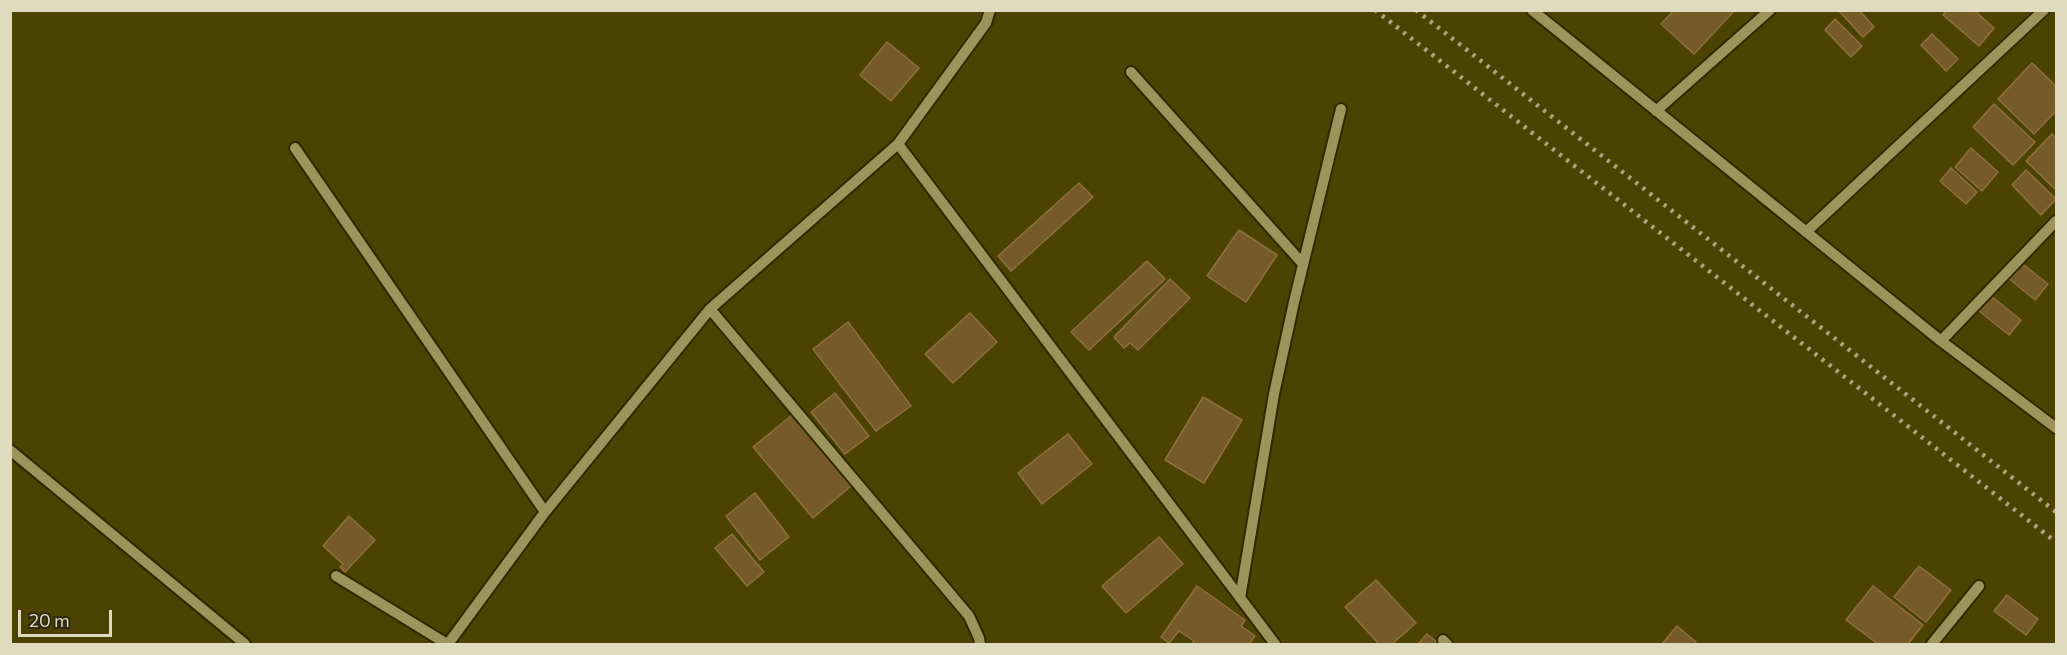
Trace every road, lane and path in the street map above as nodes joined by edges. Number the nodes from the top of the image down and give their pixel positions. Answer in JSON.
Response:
{"nodes":[{"id":1,"x":990,"y":10,"type":"edge"},
{"id":2,"x":1532,"y":10,"type":"edge"},
{"id":3,"x":1770,"y":10,"type":"edge"},
{"id":4,"x":2044,"y":10,"type":"edge"},
{"id":5,"x":1131,"y":72,"type":"dead end"},
{"id":6,"x":1341,"y":109,"type":"dead end"},
{"id":7,"x":1656,"y":111,"type":"junction"},
{"id":8,"x":898,"y":144,"type":"junction"},
{"id":9,"x":295,"y":148,"type":"dead end"},
{"id":10,"x":2056,"y":221,"type":"edge"},
{"id":11,"x":1806,"y":232,"type":"junction"},
{"id":12,"x":1303,"y":264,"type":"junction"},
{"id":13,"x":710,"y":309,"type":"junction"},
{"id":14,"x":1941,"y":341,"type":"junction"},
{"id":15,"x":2056,"y":428,"type":"edge"},
{"id":16,"x":10,"y":450,"type":"edge"},
{"id":17,"x":545,"y":512,"type":"junction"},
{"id":18,"x":336,"y":576,"type":"dead end"},
{"id":19,"x":1979,"y":586,"type":"dead end"},
{"id":20,"x":1240,"y":598,"type":"junction"},
{"id":21,"x":245,"y":645,"type":"edge"},
{"id":22,"x":447,"y":645,"type":"edge"},
{"id":23,"x":980,"y":645,"type":"edge"},
{"id":24,"x":1275,"y":645,"type":"edge"},
{"id":25,"x":1932,"y":645,"type":"edge"}],
"edges":[{"from":1,"to":8,"type":"street"},
{"from":2,"to":7,"type":"street"},
{"from":3,"to":7,"type":"street"},
{"from":4,"to":11,"type":"street"},
{"from":5,"to":12,"type":"street"},
{"from":6,"to":12,"type":"street"},
{"from":7,"to":11,"type":"street"},
{"from":8,"to":13,"type":"street"},
{"from":8,"to":20,"type":"street"},
{"from":9,"to":17,"type":"street"},
{"from":10,"to":14,"type":"street"},
{"from":11,"to":14,"type":"street"},
{"from":12,"to":20,"type":"street"},
{"from":13,"to":17,"type":"street"},
{"from":13,"to":23,"type":"street"},
{"from":14,"to":15,"type":"street"},
{"from":16,"to":21,"type":"street"},
{"from":17,"to":22,"type":"street"},
{"from":18,"to":22,"type":"street"},
{"from":19,"to":25,"type":"street"},
{"from":20,"to":24,"type":"street"}]}
